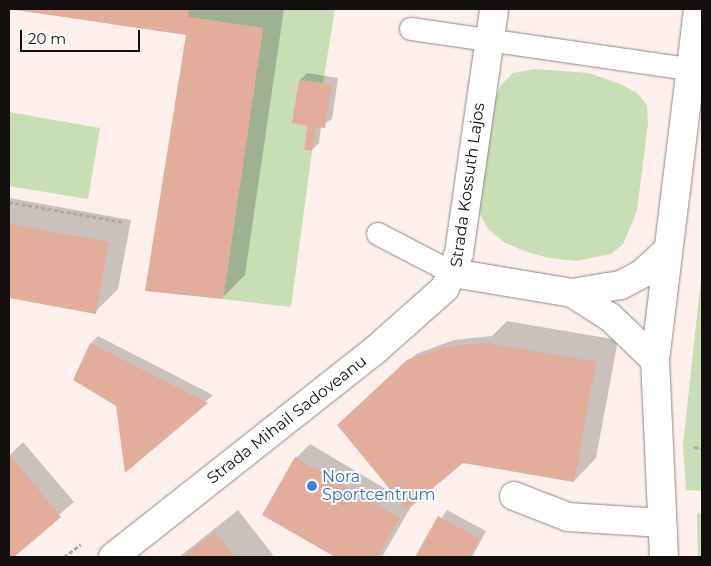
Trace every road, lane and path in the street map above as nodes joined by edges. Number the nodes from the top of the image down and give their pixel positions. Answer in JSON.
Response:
{"nodes":[{"id":1,"x":494,"y":9,"type":"edge"},
{"id":2,"x":698,"y":9,"type":"edge"},
{"id":3,"x":411,"y":29,"type":"dead end"},
{"id":4,"x":489,"y":39,"type":"junction"},
{"id":5,"x":690,"y":69,"type":"junction"},
{"id":6,"x":9,"y":202,"type":"edge"},
{"id":7,"x":124,"y":222,"type":"dead end"},
{"id":8,"x":378,"y":234,"type":"dead end"},
{"id":9,"x":667,"y":252,"type":"junction"},
{"id":10,"x":453,"y":273,"type":"junction"},
{"id":11,"x":572,"y":293,"type":"junction"},
{"id":12,"x":655,"y":360,"type":"junction"},
{"id":13,"x":514,"y":496,"type":"dead end"},
{"id":14,"x":662,"y":523,"type":"junction"},
{"id":15,"x":113,"y":557,"type":"edge"},
{"id":16,"x":664,"y":557,"type":"edge"}],
"edges":[{"from":1,"to":4,"type":"street","name":"Strada Kossuth Lajos"},
{"from":2,"to":5,"type":"street"},
{"from":3,"to":4,"type":"lane"},
{"from":4,"to":5,"type":"lane"},
{"from":4,"to":10,"type":"street","name":"Strada Kossuth Lajos"},
{"from":5,"to":9,"type":"street"},
{"from":6,"to":7,"type":"path"},
{"from":8,"to":10,"type":"lane"},
{"from":9,"to":11,"type":"street","name":"Strada Kossuth Lajos"},
{"from":9,"to":12,"type":"street"},
{"from":10,"to":11,"type":"street","name":"Strada Kossuth Lajos"},
{"from":10,"to":15,"type":"street","name":"Strada Mihail Sadoveanu"},
{"from":11,"to":12,"type":"street","name":"Strada Kossuth Lajos"},
{"from":12,"to":14,"type":"street"},
{"from":13,"to":14,"type":"street"},
{"from":14,"to":16,"type":"street"}]}
